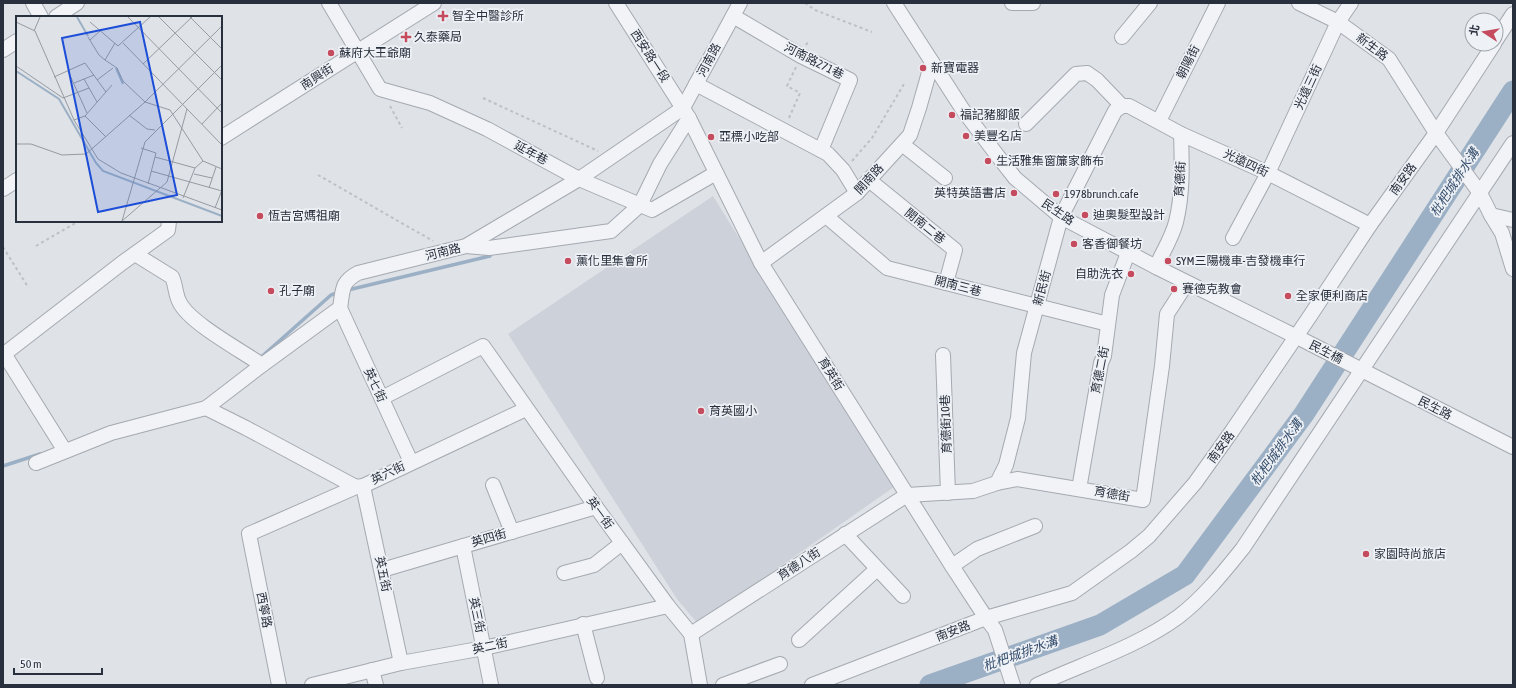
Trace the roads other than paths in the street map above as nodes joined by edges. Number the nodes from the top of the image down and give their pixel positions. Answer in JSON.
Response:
{"nodes":[{"id":1,"x":33,"y":3,"type":"edge"},
{"id":2,"x":78,"y":3,"type":"edge"},
{"id":3,"x":328,"y":3,"type":"edge"},
{"id":4,"x":434,"y":3,"type":"edge"},
{"id":5,"x":616,"y":3,"type":"edge"},
{"id":6,"x":740,"y":3,"type":"edge"},
{"id":7,"x":894,"y":3,"type":"edge"},
{"id":8,"x":1012,"y":3,"type":"edge"},
{"id":9,"x":1033,"y":3,"type":"edge"},
{"id":10,"x":1150,"y":3,"type":"edge"},
{"id":11,"x":1218,"y":3,"type":"edge"},
{"id":12,"x":1300,"y":3,"type":"edge"},
{"id":13,"x":1351,"y":3,"type":"edge"},
{"id":14,"x":1513,"y":14,"type":"edge"},
{"id":15,"x":40,"y":16,"type":"edge"},
{"id":16,"x":58,"y":16,"type":"edge"},
{"id":17,"x":733,"y":16,"type":"junction"},
{"id":18,"x":1338,"y":22,"type":"junction"},
{"id":19,"x":1504,"y":28,"type":"edge"},
{"id":20,"x":1122,"y":37,"type":"dead end"},
{"id":21,"x":16,"y":42,"type":"edge"},
{"id":22,"x":3,"y":50,"type":"edge"},
{"id":23,"x":358,"y":51,"type":"junction"},
{"id":24,"x":1489,"y":52,"type":"edge"},
{"id":25,"x":932,"y":62,"type":"junction"},
{"id":26,"x":696,"y":84,"type":"junction"},
{"id":27,"x":1122,"y":106,"type":"junction"},
{"id":28,"x":686,"y":113,"type":"junction"},
{"id":29,"x":1159,"y":121,"type":"junction"},
{"id":30,"x":1026,"y":124,"type":"dead end"},
{"id":31,"x":1436,"y":133,"type":"junction"},
{"id":32,"x":1181,"y":134,"type":"junction"},
{"id":33,"x":222,"y":137,"type":"edge"},
{"id":34,"x":1513,"y":143,"type":"edge"},
{"id":35,"x":902,"y":144,"type":"junction"},
{"id":36,"x":821,"y":150,"type":"junction"},
{"id":37,"x":716,"y":172,"type":"junction"},
{"id":38,"x":1268,"y":173,"type":"junction"},
{"id":39,"x":945,"y":178,"type":"dead end"},
{"id":40,"x":579,"y":179,"type":"junction"},
{"id":41,"x":869,"y":180,"type":"junction"},
{"id":42,"x":16,"y":181,"type":"edge"},
{"id":43,"x":1477,"y":188,"type":"junction"},
{"id":44,"x":3,"y":189,"type":"edge"},
{"id":45,"x":857,"y":193,"type":"junction"},
{"id":46,"x":640,"y":205,"type":"junction"},
{"id":47,"x":826,"y":216,"type":"junction"},
{"id":48,"x":1491,"y":216,"type":"junction"},
{"id":49,"x":1061,"y":217,"type":"junction"},
{"id":50,"x":1513,"y":220,"type":"edge"},
{"id":51,"x":1370,"y":225,"type":"junction"},
{"id":52,"x":169,"y":226,"type":"edge"},
{"id":53,"x":1233,"y":238,"type":"dead end"},
{"id":54,"x":466,"y":246,"type":"junction"},
{"id":55,"x":1128,"y":253,"type":"junction"},
{"id":56,"x":135,"y":254,"type":"junction"},
{"id":57,"x":761,"y":263,"type":"junction"},
{"id":58,"x":1156,"y":267,"type":"junction"},
{"id":59,"x":1513,"y":269,"type":"edge"},
{"id":60,"x":946,"y":283,"type":"junction"},
{"id":61,"x":1186,"y":283,"type":"junction"},
{"id":62,"x":1037,"y":306,"type":"junction"},
{"id":63,"x":340,"y":308,"type":"junction"},
{"id":64,"x":1108,"y":324,"type":"junction"},
{"id":65,"x":1298,"y":338,"type":"junction"},
{"id":66,"x":3,"y":353,"type":"edge"},
{"id":67,"x":944,"y":355,"type":"dead end"},
{"id":68,"x":262,"y":365,"type":"junction"},
{"id":69,"x":1359,"y":369,"type":"junction"},
{"id":70,"x":382,"y":398,"type":"junction"},
{"id":71,"x":206,"y":408,"type":"junction"},
{"id":72,"x":526,"y":409,"type":"junction"},
{"id":73,"x":1513,"y":448,"type":"edge"},
{"id":74,"x":66,"y":451,"type":"junction"},
{"id":75,"x":412,"y":462,"type":"junction"},
{"id":76,"x":36,"y":463,"type":"dead end"},
{"id":77,"x":997,"y":483,"type":"junction"},
{"id":78,"x":493,"y":485,"type":"dead end"},
{"id":79,"x":360,"y":487,"type":"junction"},
{"id":80,"x":1079,"y":488,"type":"junction"},
{"id":81,"x":948,"y":493,"type":"junction"},
{"id":82,"x":907,"y":494,"type":"junction"},
{"id":83,"x":596,"y":507,"type":"junction"},
{"id":84,"x":1035,"y":526,"type":"dead end"},
{"id":85,"x":512,"y":532,"type":"junction"},
{"id":86,"x":249,"y":534,"type":"joint"},
{"id":87,"x":846,"y":534,"type":"junction"},
{"id":88,"x":622,"y":543,"type":"junction"},
{"id":89,"x":462,"y":546,"type":"junction"},
{"id":90,"x":952,"y":566,"type":"junction"},
{"id":91,"x":877,"y":569,"type":"junction"},
{"id":92,"x":382,"y":570,"type":"junction"},
{"id":93,"x":564,"y":573,"type":"dead end"},
{"id":94,"x":903,"y":596,"type":"dead end"},
{"id":95,"x":668,"y":606,"type":"junction"},
{"id":96,"x":986,"y":618,"type":"junction"},
{"id":97,"x":583,"y":624,"type":"junction"},
{"id":98,"x":691,"y":634,"type":"junction"},
{"id":99,"x":799,"y":640,"type":"dead end"},
{"id":100,"x":484,"y":648,"type":"junction"},
{"id":101,"x":401,"y":662,"type":"junction"},
{"id":102,"x":780,"y":664,"type":"dead end"},
{"id":103,"x":372,"y":670,"type":"junction"},
{"id":104,"x":597,"y":678,"type":"dead end"},
{"id":105,"x":279,"y":685,"type":"edge"},
{"id":106,"x":312,"y":685,"type":"edge"},
{"id":107,"x":376,"y":685,"type":"edge"},
{"id":108,"x":490,"y":685,"type":"edge"},
{"id":109,"x":700,"y":685,"type":"edge"},
{"id":110,"x":723,"y":685,"type":"edge"},
{"id":111,"x":812,"y":685,"type":"edge"},
{"id":112,"x":1013,"y":685,"type":"edge"},
{"id":113,"x":1037,"y":685,"type":"edge"}],
"edges":[{"from":1,"to":15,"type":"street"},
{"from":2,"to":16,"type":"street"},
{"from":3,"to":23,"type":"street"},
{"from":4,"to":23,"type":"street","name":"南興街"},
{"from":5,"to":28,"type":"street","name":"西安路一段"},
{"from":6,"to":17,"type":"street","name":"河南路"},
{"from":7,"to":25,"type":"street","name":"民生路"},
{"from":8,"to":9,"type":"street"},
{"from":10,"to":20,"type":"street"},
{"from":11,"to":29,"type":"street","name":"朝陽街"},
{"from":12,"to":18,"type":"street","name":"新生路"},
{"from":13,"to":18,"type":"street","name":"光遠三街"},
{"from":14,"to":19,"type":"street"},
{"from":17,"to":26,"type":"street","name":"河南路"},
{"from":17,"to":36,"type":"street","name":"河南路271巷"},
{"from":18,"to":31,"type":"street","name":"新生路"},
{"from":18,"to":38,"type":"street","name":"光遠三街"},
{"from":21,"to":22,"type":"street"},
{"from":23,"to":33,"type":"street","name":"南興街"},
{"from":23,"to":40,"type":"street","name":"延年巷"},
{"from":24,"to":31,"type":"street","name":"南安路"},
{"from":25,"to":35,"type":"street","name":"開南路"},
{"from":25,"to":49,"type":"street","name":"民生路"},
{"from":26,"to":28,"type":"street","name":"河南路"},
{"from":26,"to":36,"type":"street"},
{"from":27,"to":29,"type":"street","name":"光遠四街"},
{"from":27,"to":30,"type":"street"},
{"from":27,"to":49,"type":"street","name":"新民街"},
{"from":28,"to":37,"type":"street","name":"育英街"},
{"from":28,"to":40,"type":"street","name":"河南路"},
{"from":28,"to":46,"type":"street"},
{"from":29,"to":32,"type":"street","name":"光遠四街"},
{"from":31,"to":43,"type":"street","name":"新生路"},
{"from":31,"to":51,"type":"street","name":"南安路"},
{"from":32,"to":38,"type":"street","name":"光遠四街"},
{"from":32,"to":58,"type":"street","name":"育德街"},
{"from":34,"to":43,"type":"street"},
{"from":35,"to":39,"type":"street"},
{"from":35,"to":41,"type":"street","name":"開南路"},
{"from":36,"to":45,"type":"street"},
{"from":37,"to":46,"type":"street","name":"延年巷"},
{"from":37,"to":57,"type":"street","name":"育英街"},
{"from":38,"to":51,"type":"street","name":"光遠四街"},
{"from":38,"to":53,"type":"street","name":"光遠三街"},
{"from":40,"to":46,"type":"street","name":"延年巷"},
{"from":40,"to":54,"type":"street","name":"河南路"},
{"from":41,"to":45,"type":"street","name":"開南路"},
{"from":41,"to":60,"type":"street","name":"開南二巷"},
{"from":42,"to":44,"type":"street"},
{"from":43,"to":48,"type":"street"},
{"from":43,"to":69,"type":"street"},
{"from":45,"to":47,"type":"street","name":"開南路"},
{"from":46,"to":54,"type":"street"},
{"from":47,"to":57,"type":"street","name":"開南路"},
{"from":47,"to":60,"type":"street","name":"開南三巷"},
{"from":48,"to":50,"type":"street"},
{"from":48,"to":59,"type":"street"},
{"from":49,"to":55,"type":"street","name":"民生路"},
{"from":49,"to":62,"type":"street","name":"新民街"},
{"from":51,"to":65,"type":"street","name":"南安路"},
{"from":52,"to":56,"type":"street"},
{"from":54,"to":63,"type":"street","name":"河南路"},
{"from":55,"to":58,"type":"street","name":"民生路"},
{"from":55,"to":64,"type":"street","name":"育德二街"},
{"from":56,"to":66,"type":"street"},
{"from":56,"to":68,"type":"street"},
{"from":57,"to":82,"type":"street","name":"育英街"},
{"from":58,"to":61,"type":"street","name":"民生路"},
{"from":60,"to":62,"type":"street","name":"開南三巷"},
{"from":61,"to":65,"type":"street","name":"民生路"},
{"from":61,"to":80,"type":"street","name":"育德街"},
{"from":62,"to":64,"type":"street","name":"開南三巷"},
{"from":62,"to":77,"type":"street","name":"新民街"},
{"from":63,"to":68,"type":"street"},
{"from":63,"to":70,"type":"street","name":"英七街"},
{"from":64,"to":80,"type":"street","name":"育德二街"},
{"from":65,"to":69,"type":"street","name":"民生橋"},
{"from":65,"to":96,"type":"street","name":"南安路"},
{"from":66,"to":74,"type":"street"},
{"from":67,"to":81,"type":"street","name":"育德街10巷"},
{"from":68,"to":71,"type":"street"},
{"from":69,"to":73,"type":"street","name":"民生路"},
{"from":69,"to":113,"type":"street"},
{"from":70,"to":72,"type":"street","name":"英一街"},
{"from":70,"to":75,"type":"street","name":"英七街"},
{"from":71,"to":74,"type":"street"},
{"from":71,"to":79,"type":"street"},
{"from":72,"to":75,"type":"street","name":"英六街"},
{"from":72,"to":83,"type":"street","name":"英一街"},
{"from":74,"to":76,"type":"street"},
{"from":75,"to":79,"type":"street","name":"英六街"},
{"from":77,"to":80,"type":"street","name":"育德街"},
{"from":77,"to":81,"type":"street","name":"育德街"},
{"from":78,"to":85,"type":"street"},
{"from":79,"to":86,"type":"street","name":"英六街"},
{"from":79,"to":92,"type":"street","name":"英五街"},
{"from":81,"to":82,"type":"street","name":"育德街"},
{"from":82,"to":87,"type":"street","name":"育德八街"},
{"from":82,"to":90,"type":"street","name":"育英街"},
{"from":83,"to":85,"type":"street","name":"英四街"},
{"from":83,"to":88,"type":"street","name":"英一街"},
{"from":84,"to":90,"type":"street"},
{"from":85,"to":89,"type":"street","name":"英四街"},
{"from":86,"to":105,"type":"street","name":"西寧路"},
{"from":87,"to":91,"type":"street"},
{"from":87,"to":98,"type":"street","name":"育德八街"},
{"from":88,"to":93,"type":"street"},
{"from":88,"to":95,"type":"street","name":"英一街"},
{"from":89,"to":92,"type":"street","name":"英四街"},
{"from":89,"to":100,"type":"street","name":"英三街"},
{"from":90,"to":96,"type":"street","name":"育英街"},
{"from":91,"to":94,"type":"street"},
{"from":91,"to":99,"type":"street"},
{"from":92,"to":101,"type":"street","name":"英五街"},
{"from":95,"to":97,"type":"street","name":"英二街"},
{"from":95,"to":98,"type":"street","name":"英一街"},
{"from":96,"to":111,"type":"street","name":"南安路"},
{"from":96,"to":112,"type":"street","name":"育英街"},
{"from":97,"to":100,"type":"street","name":"英二街"},
{"from":97,"to":104,"type":"street"},
{"from":98,"to":109,"type":"street","name":"英一街"},
{"from":100,"to":101,"type":"street","name":"英二街"},
{"from":100,"to":108,"type":"street","name":"英三街"},
{"from":101,"to":103,"type":"street","name":"英二街"},
{"from":102,"to":110,"type":"street"},
{"from":103,"to":106,"type":"street","name":"英二街"},
{"from":103,"to":107,"type":"street"}]}
